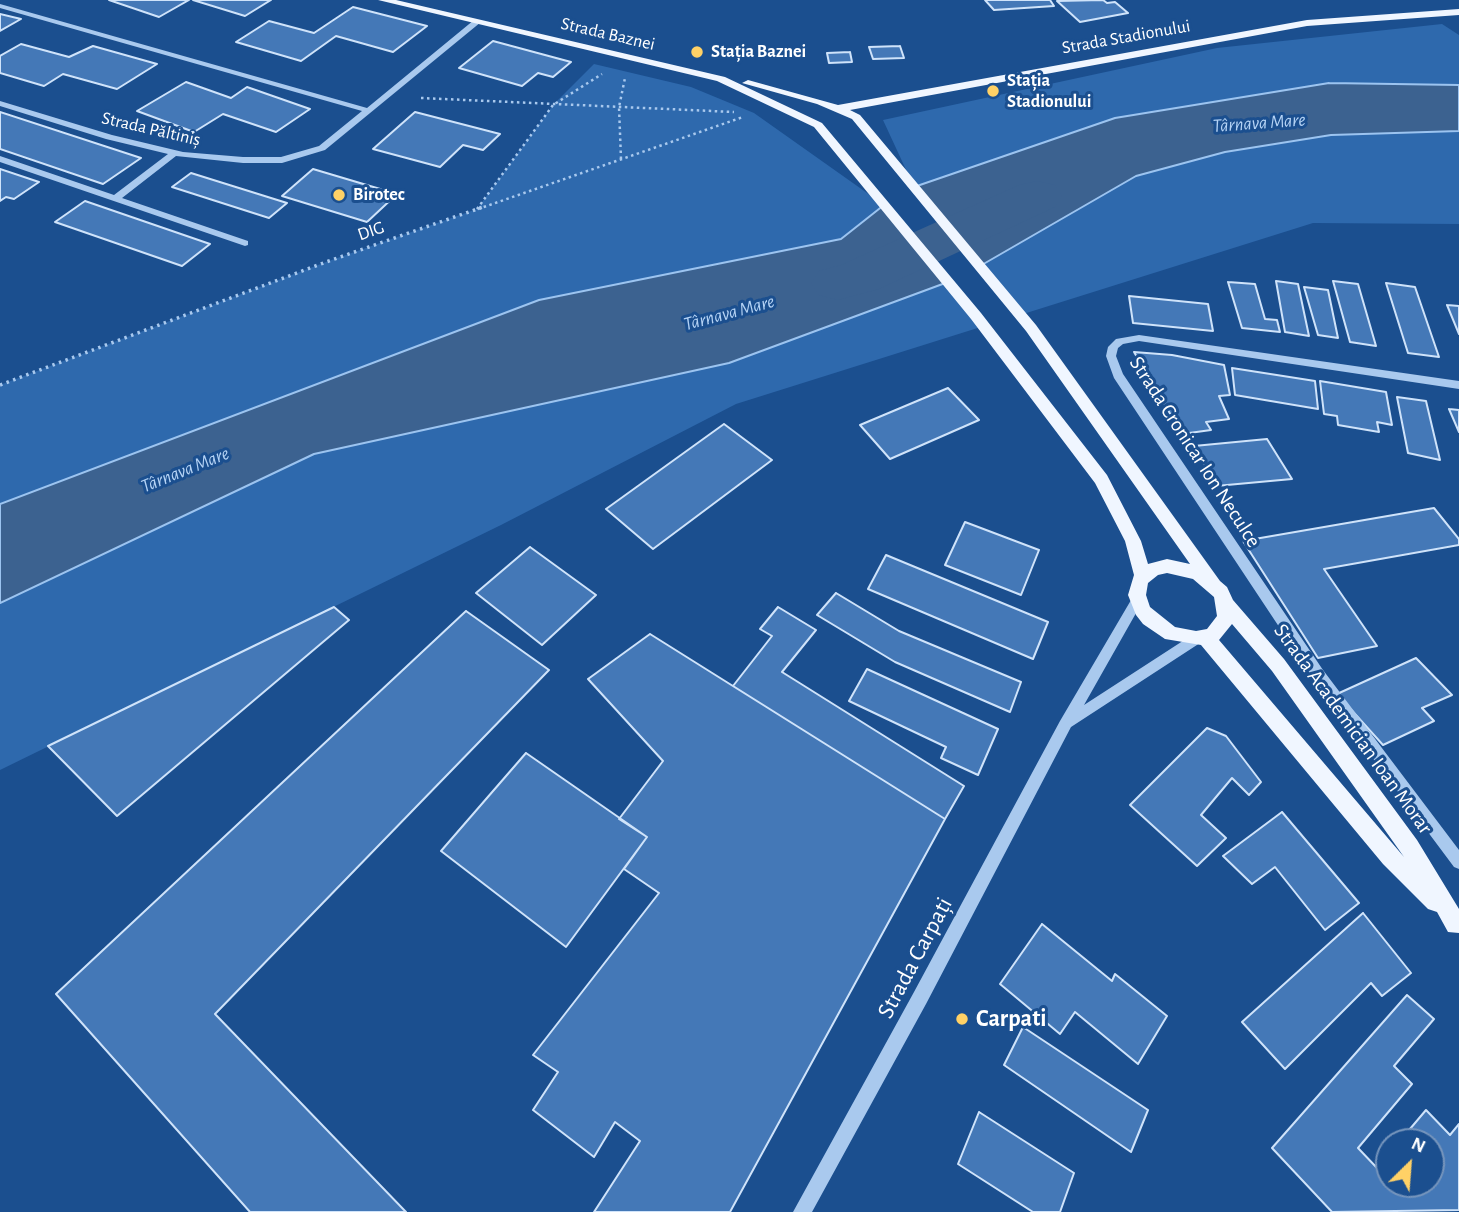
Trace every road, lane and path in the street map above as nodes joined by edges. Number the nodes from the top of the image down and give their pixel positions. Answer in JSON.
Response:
{"nodes":[{"id":1,"x":383,"y":0,"type":"edge"},
{"id":2,"x":0,"y":6,"type":"edge"},
{"id":3,"x":1459,"y":12,"type":"edge"},
{"id":4,"x":477,"y":22,"type":"junction"},
{"id":5,"x":629,"y":56,"type":"junction"},
{"id":6,"x":721,"y":79,"type":"junction"},
{"id":7,"x":386,"y":96,"type":"junction"},
{"id":8,"x":0,"y":103,"type":"edge"},
{"id":9,"x":554,"y":105,"type":"junction"},
{"id":10,"x":619,"y":107,"type":"junction"},
{"id":11,"x":841,"y":108,"type":"junction"},
{"id":12,"x":369,"y":111,"type":"junction"},
{"id":13,"x":801,"y":116,"type":"junction"},
{"id":14,"x":175,"y":153,"type":"junction"},
{"id":15,"x":0,"y":159,"type":"edge"},
{"id":16,"x":621,"y":159,"type":"junction"},
{"id":17,"x":116,"y":198,"type":"junction"},
{"id":18,"x":477,"y":209,"type":"junction"},
{"id":19,"x":246,"y":243,"type":"dead end"},
{"id":20,"x":0,"y":385,"type":"edge"},
{"id":21,"x":1459,"y":385,"type":"edge"},
{"id":22,"x":1143,"y":577,"type":"junction"},
{"id":23,"x":1212,"y":582,"type":"junction"},
{"id":24,"x":1138,"y":599,"type":"junction"},
{"id":25,"x":1226,"y":604,"type":"junction"},
{"id":26,"x":1201,"y":638,"type":"junction"},
{"id":27,"x":1065,"y":724,"type":"junction"},
{"id":28,"x":1459,"y":862,"type":"edge"},
{"id":29,"x":1458,"y":926,"type":"edge"},
{"id":30,"x":802,"y":1212,"type":"edge"}],
"edges":[{"from":1,"to":4,"type":"main road","name":"Strada Baznei"},
{"from":2,"to":12,"type":"street"},
{"from":3,"to":11,"type":"main road","name":"Strada Stadionului"},
{"from":4,"to":5,"type":"main road","name":"Strada Baznei"},
{"from":4,"to":7,"type":"street","name":"Strada Păltiniș"},
{"from":5,"to":6,"type":"main road","name":"Strada Baznei"},
{"from":5,"to":9,"type":"path"},
{"from":5,"to":10,"type":"path"},
{"from":6,"to":11,"type":"main road"},
{"from":6,"to":13,"type":"main road","name":"Strada Baznei"},
{"from":7,"to":9,"type":"path"},
{"from":7,"to":12,"type":"street","name":"Strada Păltiniș"},
{"from":8,"to":14,"type":"street","name":"Strada Păltiniș"},
{"from":9,"to":10,"type":"path"},
{"from":9,"to":18,"type":"path"},
{"from":10,"to":16,"type":"path"},
{"from":10,"to":16,"type":"path","name":"DIG"},
{"from":11,"to":13,"type":"main road","name":"Strada Stadionului"},
{"from":11,"to":23,"type":"main road"},
{"from":12,"to":14,"type":"street","name":"Strada Păltiniș"},
{"from":13,"to":22,"type":"main road","name":"Strada Baznei"},
{"from":14,"to":17,"type":"street"},
{"from":15,"to":17,"type":"street"},
{"from":16,"to":18,"type":"path","name":"DIG"},
{"from":17,"to":19,"type":"street"},
{"from":18,"to":20,"type":"path","name":"DIG"},
{"from":21,"to":28,"type":"street","name":"Strada Cronicar Ion Neculce"},
{"from":22,"to":23,"type":"main road"},
{"from":22,"to":24,"type":"main road"},
{"from":23,"to":25,"type":"main road"},
{"from":24,"to":26,"type":"main road"},
{"from":24,"to":27,"type":"street","name":"Strada Carpați"},
{"from":25,"to":26,"type":"main road"},
{"from":25,"to":29,"type":"main road","name":"Strada Academician Ioan Morar"},
{"from":26,"to":27,"type":"street","name":"Strada Carpați"},
{"from":26,"to":29,"type":"main road","name":"Strada Academician Ioan Morar"},
{"from":27,"to":30,"type":"street","name":"Strada Carpați"}]}
